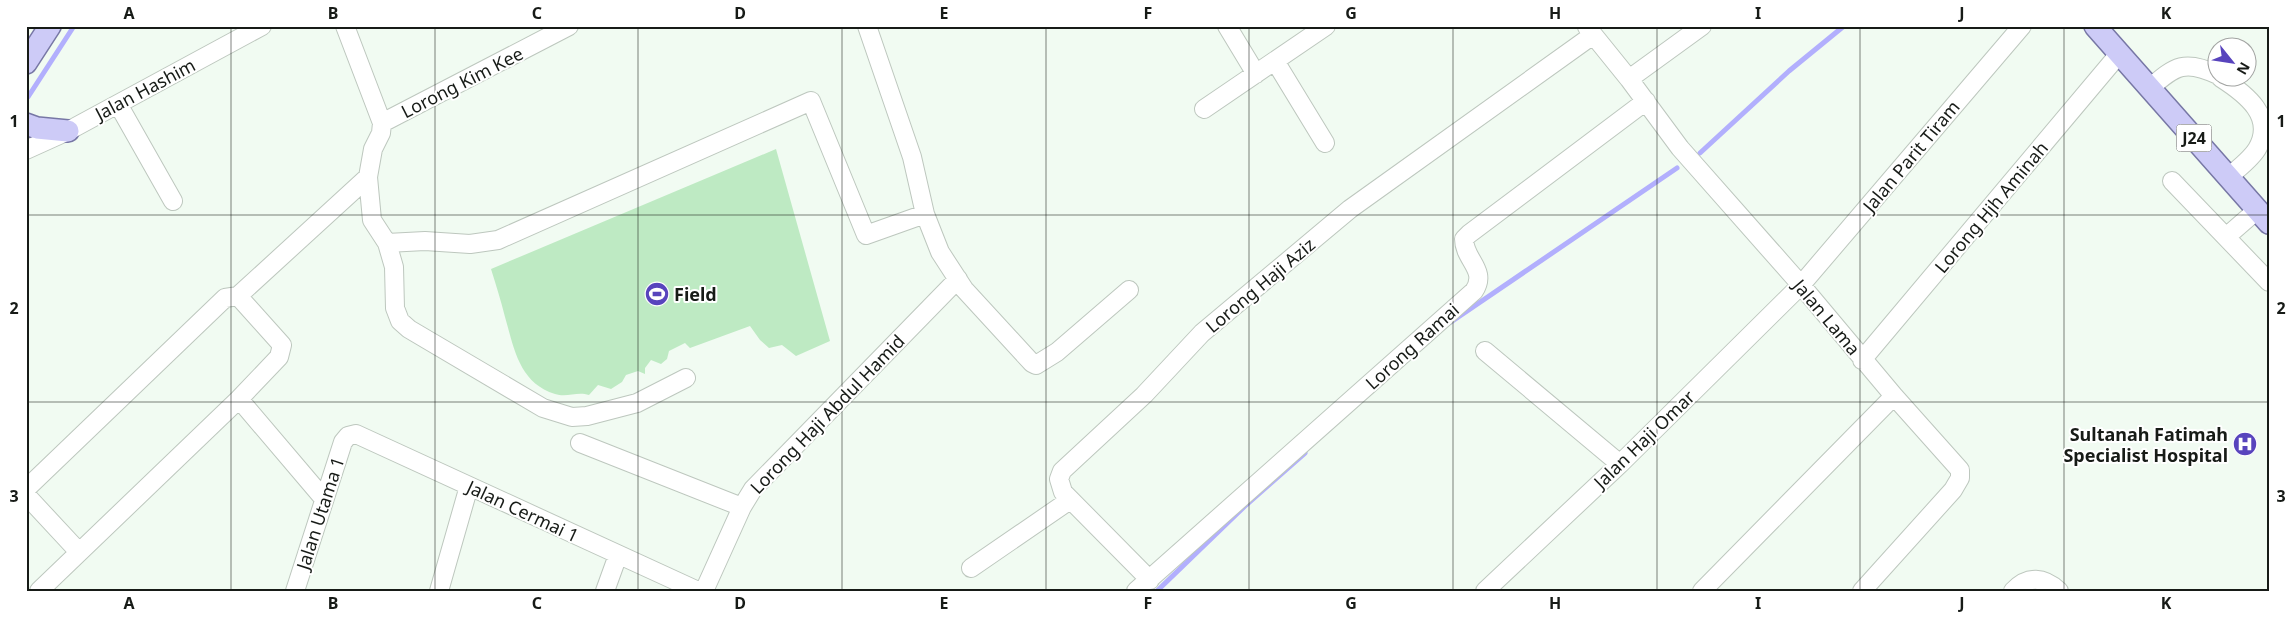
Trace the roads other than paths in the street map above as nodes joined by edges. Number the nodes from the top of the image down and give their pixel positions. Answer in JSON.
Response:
{"nodes":[{"id":1,"x":50,"y":26,"type":"edge"},
{"id":2,"x":262,"y":26,"type":"edge"},
{"id":3,"x":345,"y":26,"type":"edge"},
{"id":4,"x":569,"y":26,"type":"edge"},
{"id":5,"x":867,"y":26,"type":"edge"},
{"id":6,"x":1227,"y":26,"type":"edge"},
{"id":7,"x":1326,"y":26,"type":"edge"},
{"id":8,"x":1702,"y":26,"type":"edge"},
{"id":9,"x":2022,"y":26,"type":"edge"},
{"id":10,"x":2095,"y":26,"type":"edge"},
{"id":11,"x":1590,"y":30,"type":"edge"},
{"id":12,"x":2119,"y":54,"type":"junction"},
{"id":13,"x":1275,"y":61,"type":"junction"},
{"id":14,"x":26,"y":63,"type":"edge"},
{"id":15,"x":2208,"y":71,"type":"edge"},
{"id":16,"x":1256,"y":74,"type":"junction"},
{"id":17,"x":1629,"y":79,"type":"junction"},
{"id":18,"x":2150,"y":88,"type":"junction"},
{"id":19,"x":2235,"y":88,"type":"edge"},
{"id":20,"x":1646,"y":102,"type":"junction"},
{"id":21,"x":118,"y":104,"type":"junction"},
{"id":22,"x":1204,"y":109,"type":"dead end"},
{"id":23,"x":382,"y":123,"type":"junction"},
{"id":24,"x":26,"y":124,"type":"edge"},
{"id":25,"x":68,"y":131,"type":"junction"},
{"id":26,"x":1325,"y":144,"type":"dead end"},
{"id":27,"x":26,"y":150,"type":"edge"},
{"id":28,"x":368,"y":177,"type":"junction"},
{"id":29,"x":2228,"y":177,"type":"junction"},
{"id":30,"x":2172,"y":181,"type":"dead end"},
{"id":31,"x":174,"y":201,"type":"dead end"},
{"id":32,"x":925,"y":214,"type":"junction"},
{"id":33,"x":2263,"y":216,"type":"edge"},
{"id":34,"x":2226,"y":237,"type":"junction"},
{"id":35,"x":386,"y":243,"type":"junction"},
{"id":36,"x":958,"y":279,"type":"junction"},
{"id":37,"x":2269,"y":282,"type":"edge"},
{"id":38,"x":1801,"y":285,"type":"junction"},
{"id":39,"x":1129,"y":290,"type":"dead end"},
{"id":40,"x":238,"y":296,"type":"junction"},
{"id":41,"x":1485,"y":350,"type":"dead end"},
{"id":42,"x":1862,"y":360,"type":"junction"},
{"id":43,"x":686,"y":378,"type":"dead end"},
{"id":44,"x":1894,"y":396,"type":"junction"},
{"id":45,"x":239,"y":399,"type":"junction"},
{"id":46,"x":348,"y":436,"type":"joint"},
{"id":47,"x":580,"y":443,"type":"dead end"},
{"id":48,"x":1620,"y":464,"type":"junction"},
{"id":49,"x":469,"y":486,"type":"junction"},
{"id":50,"x":26,"y":489,"type":"edge"},
{"id":51,"x":26,"y":495,"type":"edge"},
{"id":52,"x":324,"y":499,"type":"junction"},
{"id":53,"x":1070,"y":500,"type":"junction"},
{"id":54,"x":742,"y":507,"type":"junction"},
{"id":55,"x":79,"y":552,"type":"junction"},
{"id":56,"x":618,"y":554,"type":"junction"},
{"id":57,"x":971,"y":568,"type":"dead end"},
{"id":58,"x":1143,"y":585,"type":"edge"},
{"id":59,"x":39,"y":591,"type":"edge"},
{"id":60,"x":295,"y":591,"type":"edge"},
{"id":61,"x":439,"y":591,"type":"edge"},
{"id":62,"x":605,"y":591,"type":"edge"},
{"id":63,"x":698,"y":591,"type":"edge"},
{"id":64,"x":704,"y":591,"type":"edge"},
{"id":65,"x":1485,"y":591,"type":"edge"},
{"id":66,"x":1702,"y":591,"type":"edge"},
{"id":67,"x":1862,"y":591,"type":"edge"},
{"id":68,"x":2014,"y":591,"type":"edge"},
{"id":69,"x":2059,"y":591,"type":"edge"}],
"edges":[{"from":1,"to":14,"type":"main road"},
{"from":2,"to":21,"type":"street","name":"Jalan Hashim"},
{"from":3,"to":23,"type":"street"},
{"from":4,"to":23,"type":"street","name":"Lorong Kim Kee"},
{"from":5,"to":32,"type":"street"},
{"from":6,"to":16,"type":"street"},
{"from":7,"to":13,"type":"street"},
{"from":8,"to":17,"type":"street"},
{"from":9,"to":38,"type":"street","name":"Jalan Parit Tiram"},
{"from":10,"to":12,"type":"main road","number":"J24"},
{"from":11,"to":17,"type":"street","name":"Jalan Lama"},
{"from":11,"to":53,"type":"street","name":"Lorong Haji Aziz"},
{"from":12,"to":18,"type":"main road","number":"J24"},
{"from":12,"to":42,"type":"street","name":"Lorong Hjh Aminah"},
{"from":13,"to":16,"type":"street"},
{"from":13,"to":26,"type":"street"},
{"from":15,"to":18,"type":"street"},
{"from":16,"to":22,"type":"street"},
{"from":17,"to":20,"type":"street","name":"Jalan Lama"},
{"from":18,"to":29,"type":"main road","number":"J24"},
{"from":19,"to":29,"type":"street"},
{"from":20,"to":38,"type":"street","name":"Jalan Lama"},
{"from":20,"to":58,"type":"street","name":"Lorong Ramai"},
{"from":21,"to":25,"type":"street","name":"Jalan Hashim"},
{"from":21,"to":31,"type":"street"},
{"from":23,"to":28,"type":"street"},
{"from":24,"to":25,"type":"main road"},
{"from":25,"to":27,"type":"street","name":"Jalan Hashim"},
{"from":28,"to":35,"type":"street"},
{"from":28,"to":40,"type":"street"},
{"from":29,"to":33,"type":"main road","number":"J24"},
{"from":30,"to":34,"type":"street"},
{"from":32,"to":35,"type":"street"},
{"from":32,"to":36,"type":"street"},
{"from":33,"to":34,"type":"street"},
{"from":34,"to":37,"type":"street"},
{"from":35,"to":43,"type":"street"},
{"from":36,"to":39,"type":"street"},
{"from":36,"to":54,"type":"street","name":"Lorong Haji Abdul Hamid"},
{"from":38,"to":42,"type":"street","name":"Jalan Lama"},
{"from":38,"to":48,"type":"street","name":"Jalan Haji Omar"},
{"from":40,"to":45,"type":"street"},
{"from":40,"to":50,"type":"street"},
{"from":41,"to":48,"type":"street"},
{"from":42,"to":44,"type":"street","name":"Jalan Lama"},
{"from":44,"to":66,"type":"street"},
{"from":44,"to":67,"type":"street","name":"Jalan Lama"},
{"from":45,"to":52,"type":"street"},
{"from":45,"to":55,"type":"street"},
{"from":46,"to":49,"type":"street","name":"Jalan Cermai 1"},
{"from":46,"to":52,"type":"street","name":"Jalan Utama 1"},
{"from":47,"to":54,"type":"street"},
{"from":48,"to":65,"type":"street","name":"Jalan Haji Omar"},
{"from":49,"to":56,"type":"street","name":"Jalan Cermai 1"},
{"from":49,"to":61,"type":"street"},
{"from":51,"to":55,"type":"street"},
{"from":52,"to":60,"type":"street","name":"Jalan Utama 1"},
{"from":53,"to":57,"type":"street"},
{"from":53,"to":58,"type":"street","name":"Lorong Haji Aziz"},
{"from":54,"to":64,"type":"street","name":"Lorong Haji Abdul Hamid"},
{"from":55,"to":59,"type":"street"},
{"from":56,"to":62,"type":"street"},
{"from":56,"to":63,"type":"street","name":"Jalan Cermai 1"},
{"from":68,"to":69,"type":"street"}]}
